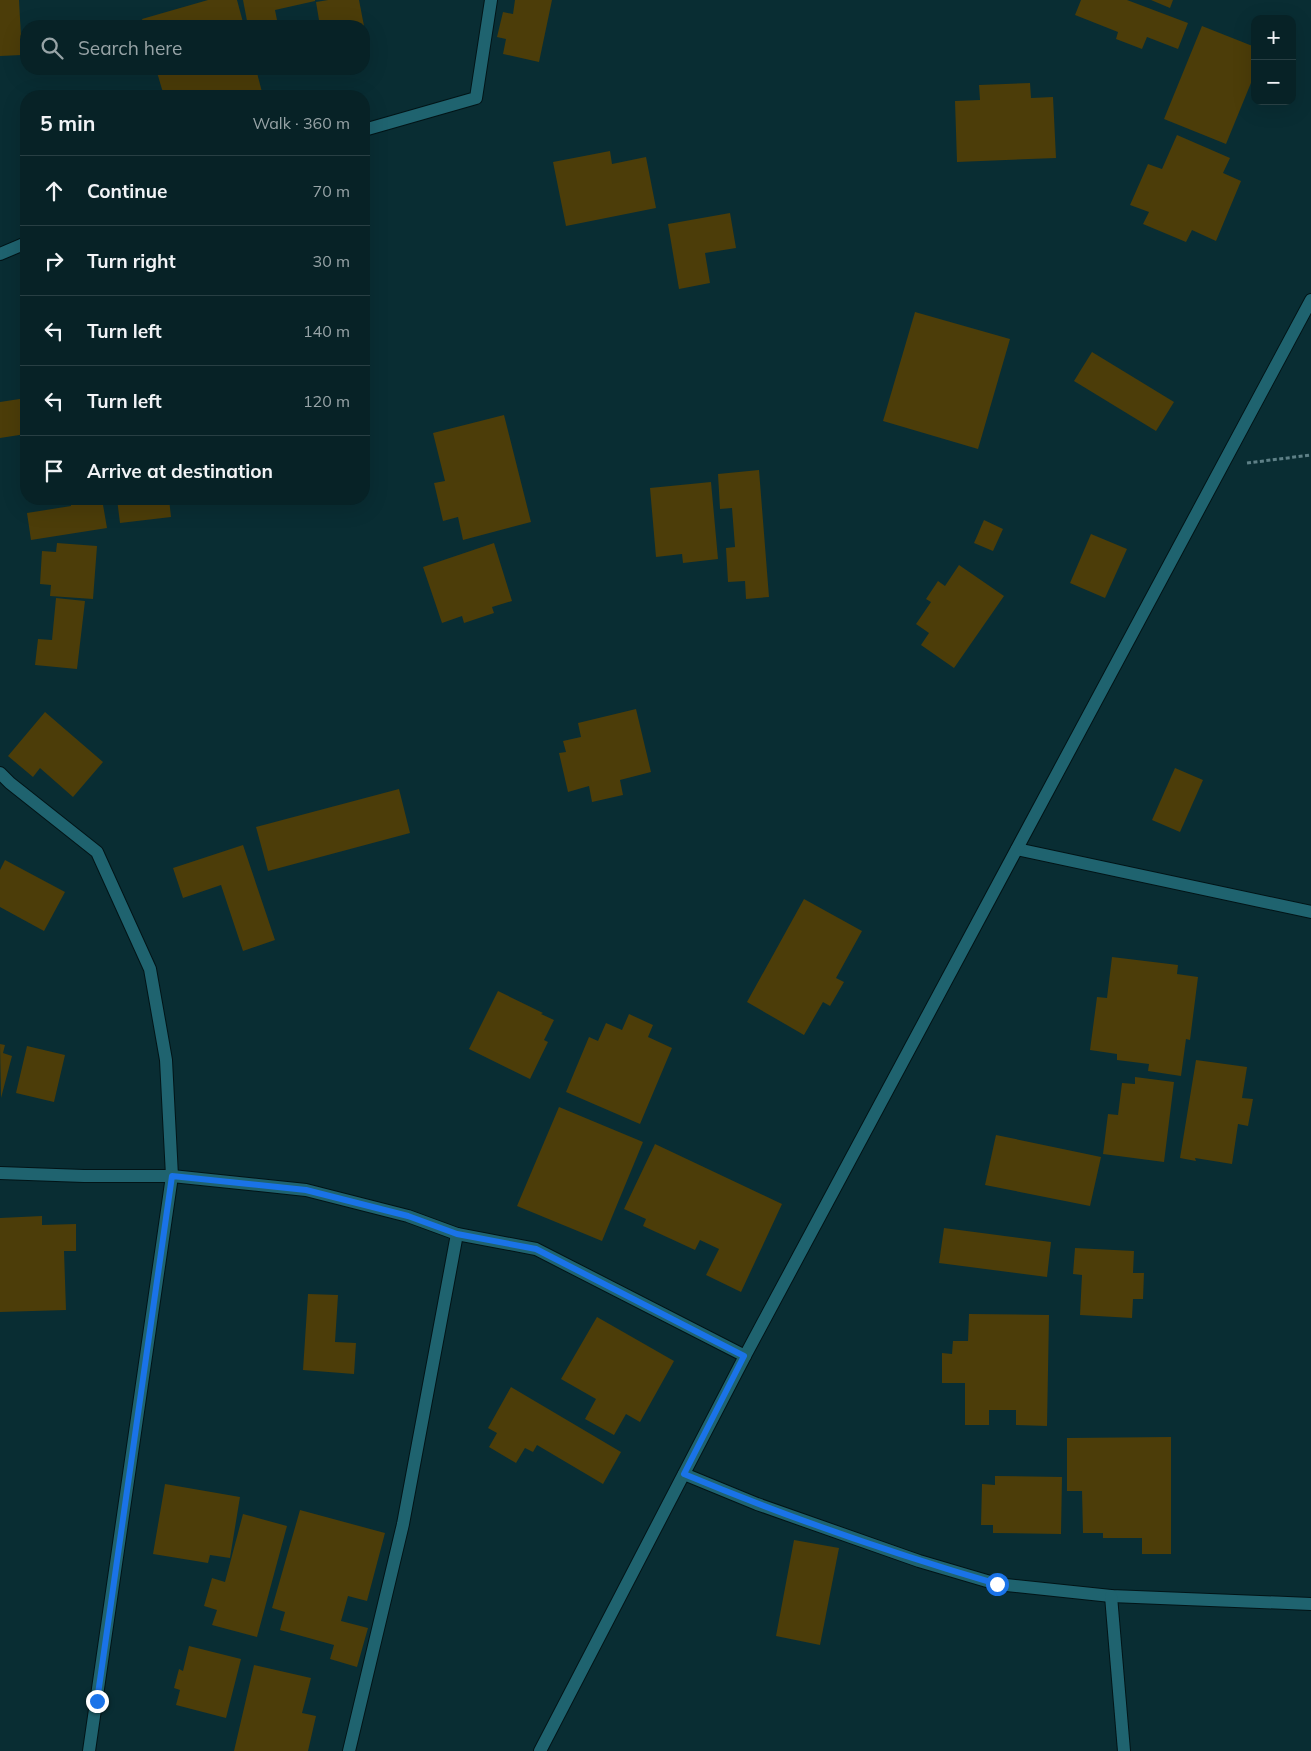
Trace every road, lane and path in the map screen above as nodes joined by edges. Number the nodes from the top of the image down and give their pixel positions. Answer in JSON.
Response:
{"nodes":[{"id":1,"x":491,"y":0,"type":"edge"},
{"id":2,"x":370,"y":128,"type":"edge"},
{"id":3,"x":20,"y":246,"type":"edge"},
{"id":4,"x":0,"y":254,"type":"edge"},
{"id":5,"x":1311,"y":300,"type":"edge"},
{"id":6,"x":1311,"y":455,"type":"edge"},
{"id":7,"x":1223,"y":466,"type":"junction"},
{"id":8,"x":0,"y":773,"type":"edge"},
{"id":9,"x":1017,"y":848,"type":"junction"},
{"id":10,"x":1311,"y":912,"type":"edge"},
{"id":11,"x":0,"y":1173,"type":"edge"},
{"id":12,"x":172,"y":1176,"type":"junction"},
{"id":13,"x":457,"y":1234,"type":"junction"},
{"id":14,"x":744,"y":1356,"type":"junction"},
{"id":15,"x":684,"y":1474,"type":"junction"},
{"id":16,"x":1111,"y":1596,"type":"junction"},
{"id":17,"x":1311,"y":1604,"type":"edge"},
{"id":18,"x":89,"y":1751,"type":"edge"},
{"id":19,"x":349,"y":1751,"type":"edge"},
{"id":20,"x":540,"y":1751,"type":"edge"},
{"id":21,"x":1124,"y":1751,"type":"edge"}],
"edges":[{"from":1,"to":2,"type":"street"},
{"from":3,"to":4,"type":"street"},
{"from":5,"to":7,"type":"street"},
{"from":6,"to":7,"type":"path"},
{"from":7,"to":9,"type":"street"},
{"from":8,"to":12,"type":"street"},
{"from":9,"to":10,"type":"street"},
{"from":9,"to":14,"type":"street"},
{"from":11,"to":12,"type":"street"},
{"from":12,"to":13,"type":"street"},
{"from":12,"to":18,"type":"street"},
{"from":13,"to":14,"type":"street"},
{"from":13,"to":19,"type":"street"},
{"from":14,"to":15,"type":"street"},
{"from":15,"to":16,"type":"street"},
{"from":15,"to":20,"type":"street"},
{"from":16,"to":17,"type":"street"},
{"from":16,"to":21,"type":"street"}]}
